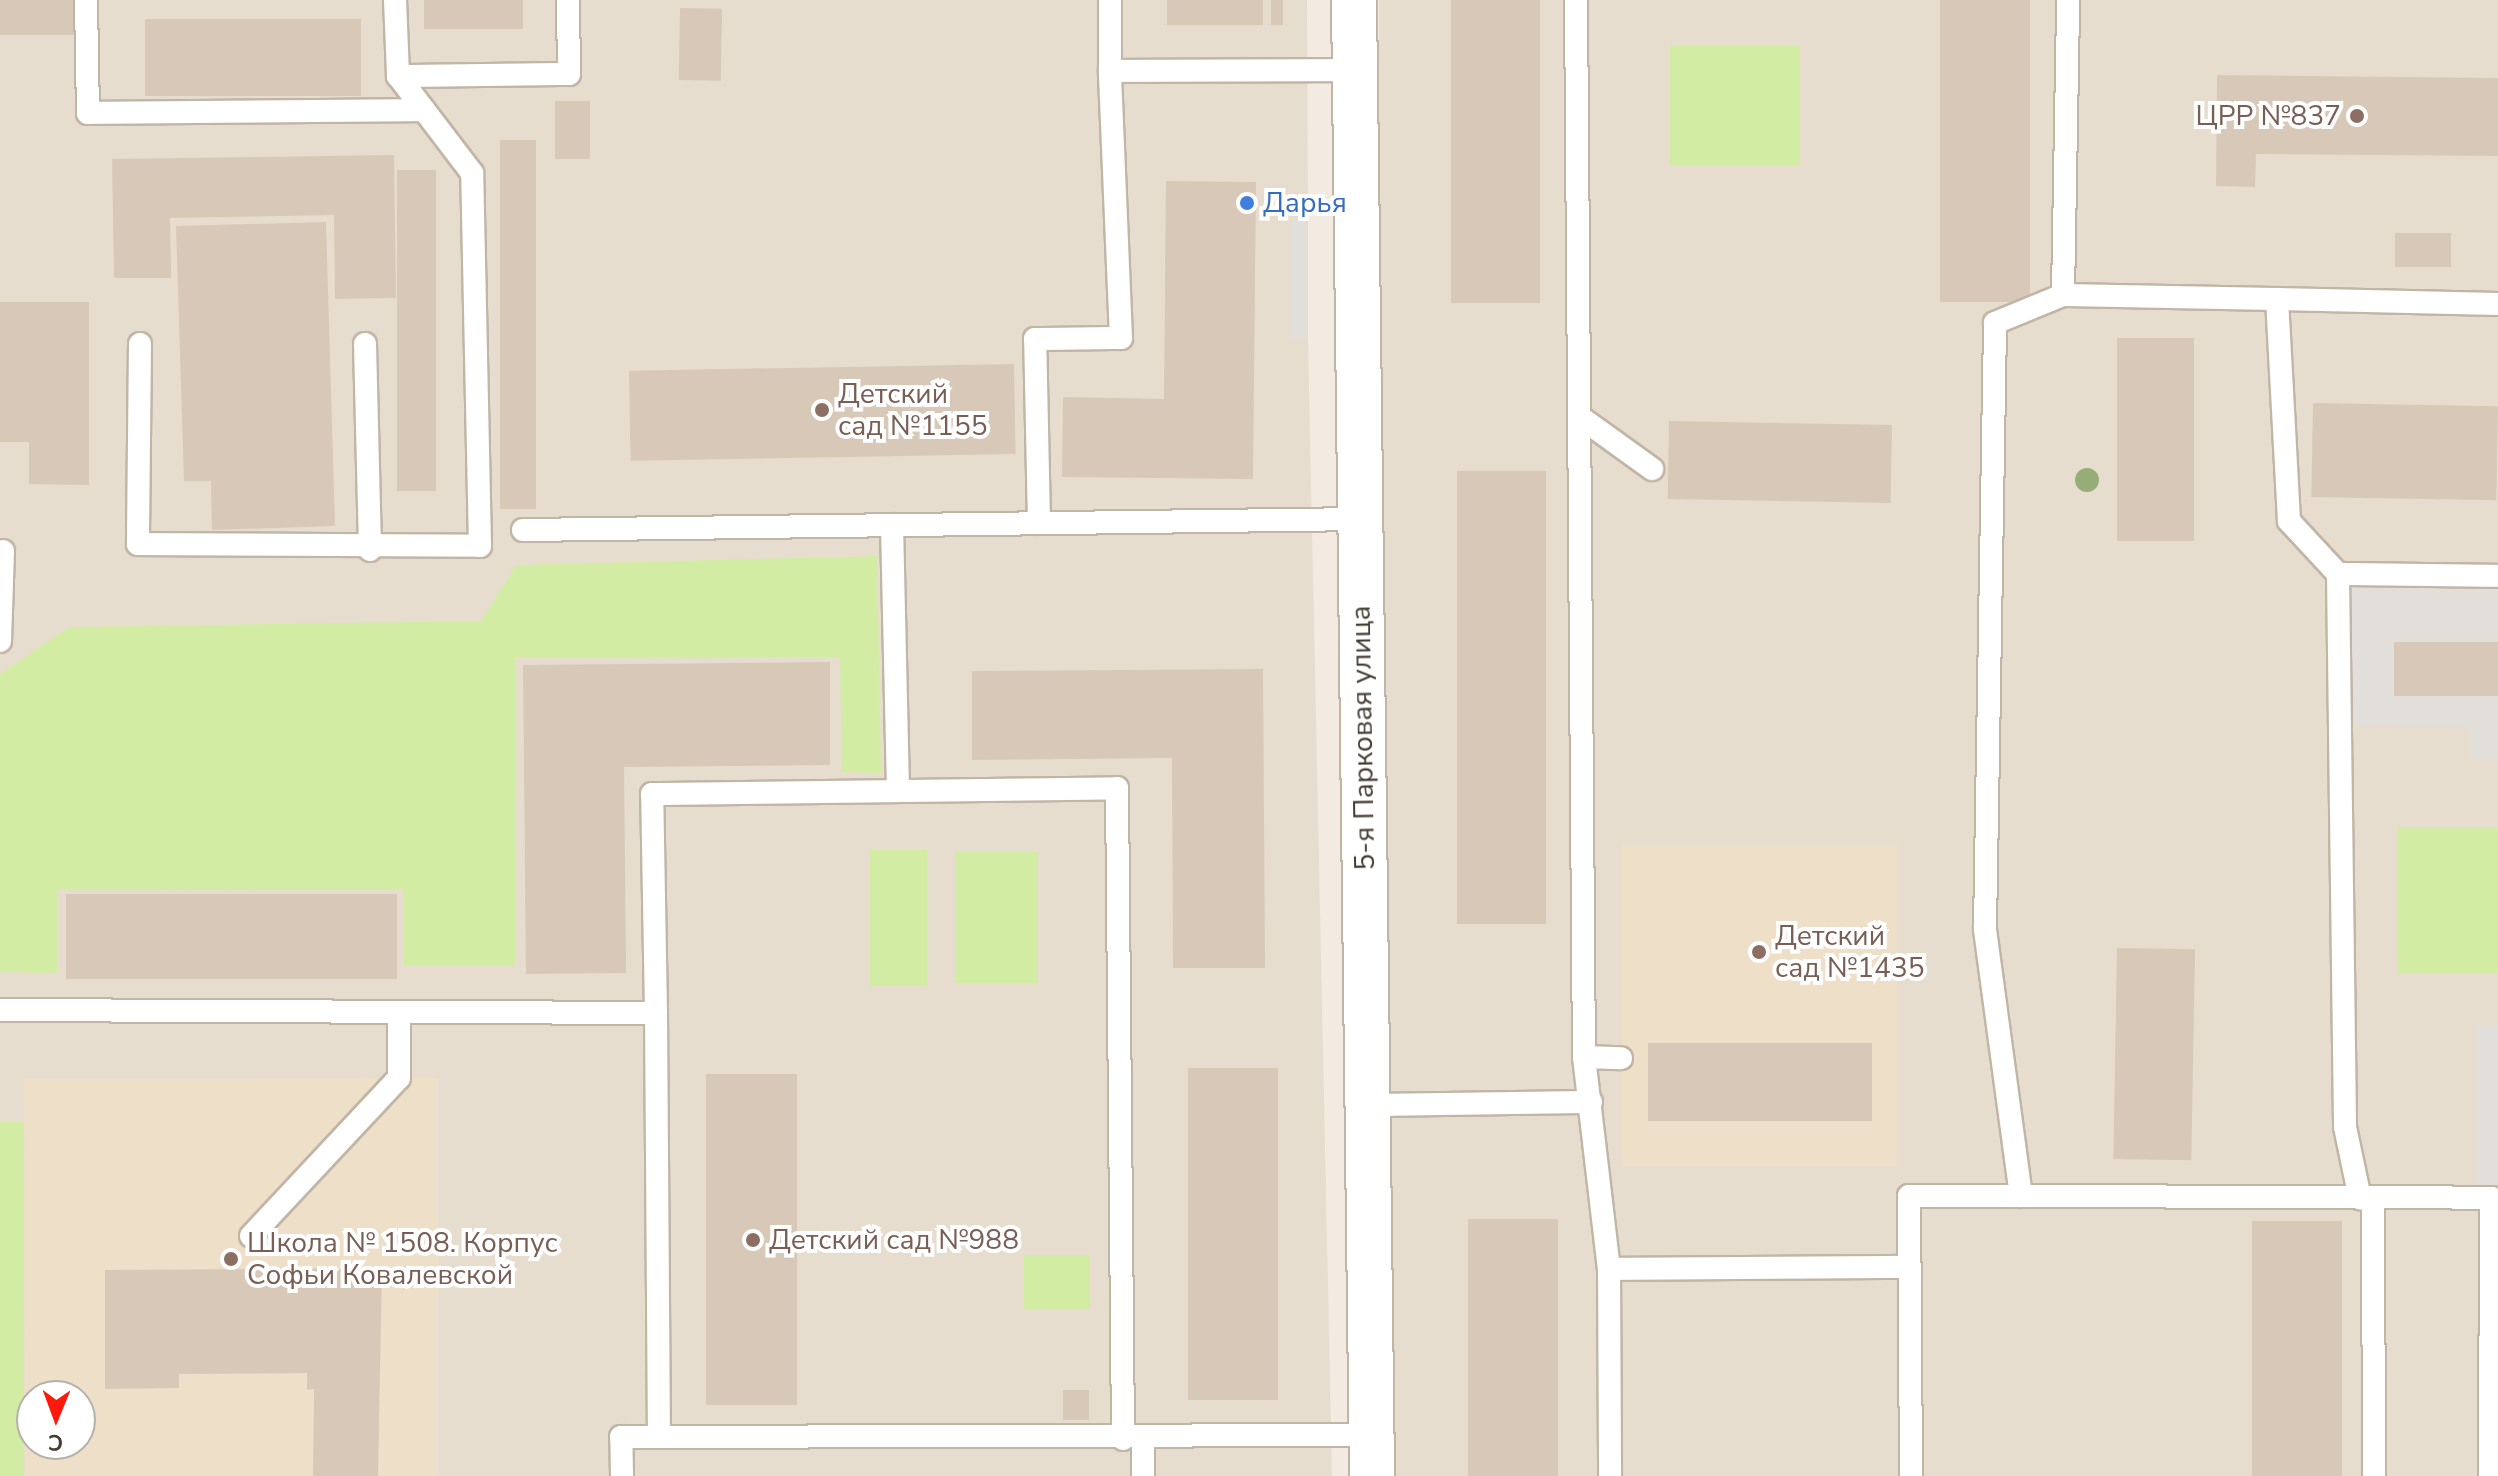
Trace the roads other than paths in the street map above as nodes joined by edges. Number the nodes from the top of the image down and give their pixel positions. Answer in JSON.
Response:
{"nodes":[{"id":1,"x":86,"y":0,"type":"edge"},
{"id":2,"x":395,"y":0,"type":"edge"},
{"id":3,"x":568,"y":0,"type":"edge"},
{"id":4,"x":1110,"y":0,"type":"edge"},
{"id":5,"x":1354,"y":0,"type":"edge"},
{"id":6,"x":1576,"y":0,"type":"edge"},
{"id":7,"x":2068,"y":0,"type":"edge"},
{"id":8,"x":1355,"y":70,"type":"junction"},
{"id":9,"x":1110,"y":71,"type":"junction"},
{"id":10,"x":398,"y":76,"type":"junction"},
{"id":11,"x":424,"y":110,"type":"junction"},
{"id":12,"x":2063,"y":295,"type":"junction"},
{"id":13,"x":2277,"y":299,"type":"junction"},
{"id":14,"x":2498,"y":304,"type":"edge"},
{"id":15,"x":140,"y":344,"type":"dead end"},
{"id":16,"x":365,"y":344,"type":"dead end"},
{"id":17,"x":1580,"y":417,"type":"junction"},
{"id":18,"x":1652,"y":469,"type":"dead end"},
{"id":19,"x":1360,"y":519,"type":"junction"},
{"id":20,"x":1039,"y":523,"type":"junction"},
{"id":21,"x":892,"y":525,"type":"junction"},
{"id":22,"x":523,"y":530,"type":"dead end"},
{"id":23,"x":370,"y":550,"type":"junction"},
{"id":24,"x":3,"y":551,"type":"dead end"},
{"id":25,"x":2338,"y":574,"type":"junction"},
{"id":26,"x":2498,"y":576,"type":"edge"},
{"id":27,"x":0,"y":641,"type":"edge"},
{"id":28,"x":898,"y":789,"type":"junction"},
{"id":29,"x":0,"y":1010,"type":"edge"},
{"id":30,"x":399,"y":1012,"type":"junction"},
{"id":31,"x":656,"y":1013,"type":"junction"},
{"id":32,"x":1584,"y":1057,"type":"junction"},
{"id":33,"x":1621,"y":1058,"type":"dead end"},
{"id":34,"x":1591,"y":1102,"type":"junction"},
{"id":35,"x":1367,"y":1105,"type":"junction"},
{"id":36,"x":2021,"y":1196,"type":"junction"},
{"id":37,"x":2366,"y":1198,"type":"junction"},
{"id":38,"x":2495,"y":1198,"type":"edge"},
{"id":39,"x":251,"y":1236,"type":"dead end"},
{"id":40,"x":1909,"y":1267,"type":"junction"},
{"id":41,"x":1609,"y":1269,"type":"junction"},
{"id":42,"x":659,"y":1437,"type":"junction"},
{"id":43,"x":1133,"y":1439,"type":"junction"},
{"id":44,"x":1372,"y":1456,"type":"edge"},
{"id":45,"x":622,"y":1476,"type":"edge"},
{"id":46,"x":1143,"y":1476,"type":"edge"},
{"id":47,"x":1610,"y":1476,"type":"edge"},
{"id":48,"x":1911,"y":1476,"type":"edge"},
{"id":49,"x":2374,"y":1476,"type":"edge"},
{"id":50,"x":2490,"y":1476,"type":"edge"}],
"edges":[{"from":1,"to":11,"type":"lane"},
{"from":2,"to":10,"type":"lane"},
{"from":3,"to":10,"type":"lane"},
{"from":4,"to":9,"type":"lane"},
{"from":5,"to":8,"type":"street","name":"5-я Парковая улица"},
{"from":6,"to":17,"type":"lane"},
{"from":7,"to":12,"type":"lane"},
{"from":8,"to":9,"type":"lane"},
{"from":8,"to":19,"type":"street","name":"5-я Парковая улица"},
{"from":9,"to":20,"type":"lane"},
{"from":10,"to":11,"type":"lane"},
{"from":11,"to":23,"type":"lane"},
{"from":12,"to":13,"type":"lane"},
{"from":12,"to":36,"type":"lane"},
{"from":13,"to":14,"type":"lane"},
{"from":13,"to":25,"type":"lane"},
{"from":15,"to":23,"type":"lane"},
{"from":16,"to":23,"type":"lane"},
{"from":17,"to":18,"type":"lane"},
{"from":17,"to":32,"type":"lane"},
{"from":19,"to":20,"type":"lane"},
{"from":19,"to":35,"type":"street","name":"5-я Парковая улица"},
{"from":20,"to":21,"type":"lane"},
{"from":21,"to":22,"type":"lane"},
{"from":21,"to":28,"type":"lane"},
{"from":24,"to":27,"type":"lane"},
{"from":25,"to":26,"type":"lane"},
{"from":25,"to":37,"type":"lane"},
{"from":28,"to":31,"type":"lane"},
{"from":28,"to":43,"type":"lane"},
{"from":29,"to":30,"type":"lane"},
{"from":30,"to":31,"type":"lane"},
{"from":30,"to":39,"type":"lane"},
{"from":31,"to":42,"type":"lane"},
{"from":32,"to":33,"type":"lane"},
{"from":32,"to":34,"type":"lane"},
{"from":34,"to":35,"type":"lane"},
{"from":34,"to":41,"type":"lane"},
{"from":35,"to":44,"type":"street","name":"5-я Парковая улица"},
{"from":36,"to":37,"type":"lane"},
{"from":36,"to":40,"type":"lane"},
{"from":37,"to":38,"type":"lane"},
{"from":37,"to":49,"type":"lane"},
{"from":38,"to":50,"type":"lane"},
{"from":40,"to":41,"type":"lane"},
{"from":40,"to":48,"type":"lane"},
{"from":41,"to":47,"type":"lane"},
{"from":42,"to":43,"type":"lane"},
{"from":42,"to":45,"type":"lane"},
{"from":43,"to":44,"type":"lane"},
{"from":43,"to":46,"type":"lane"}]}
